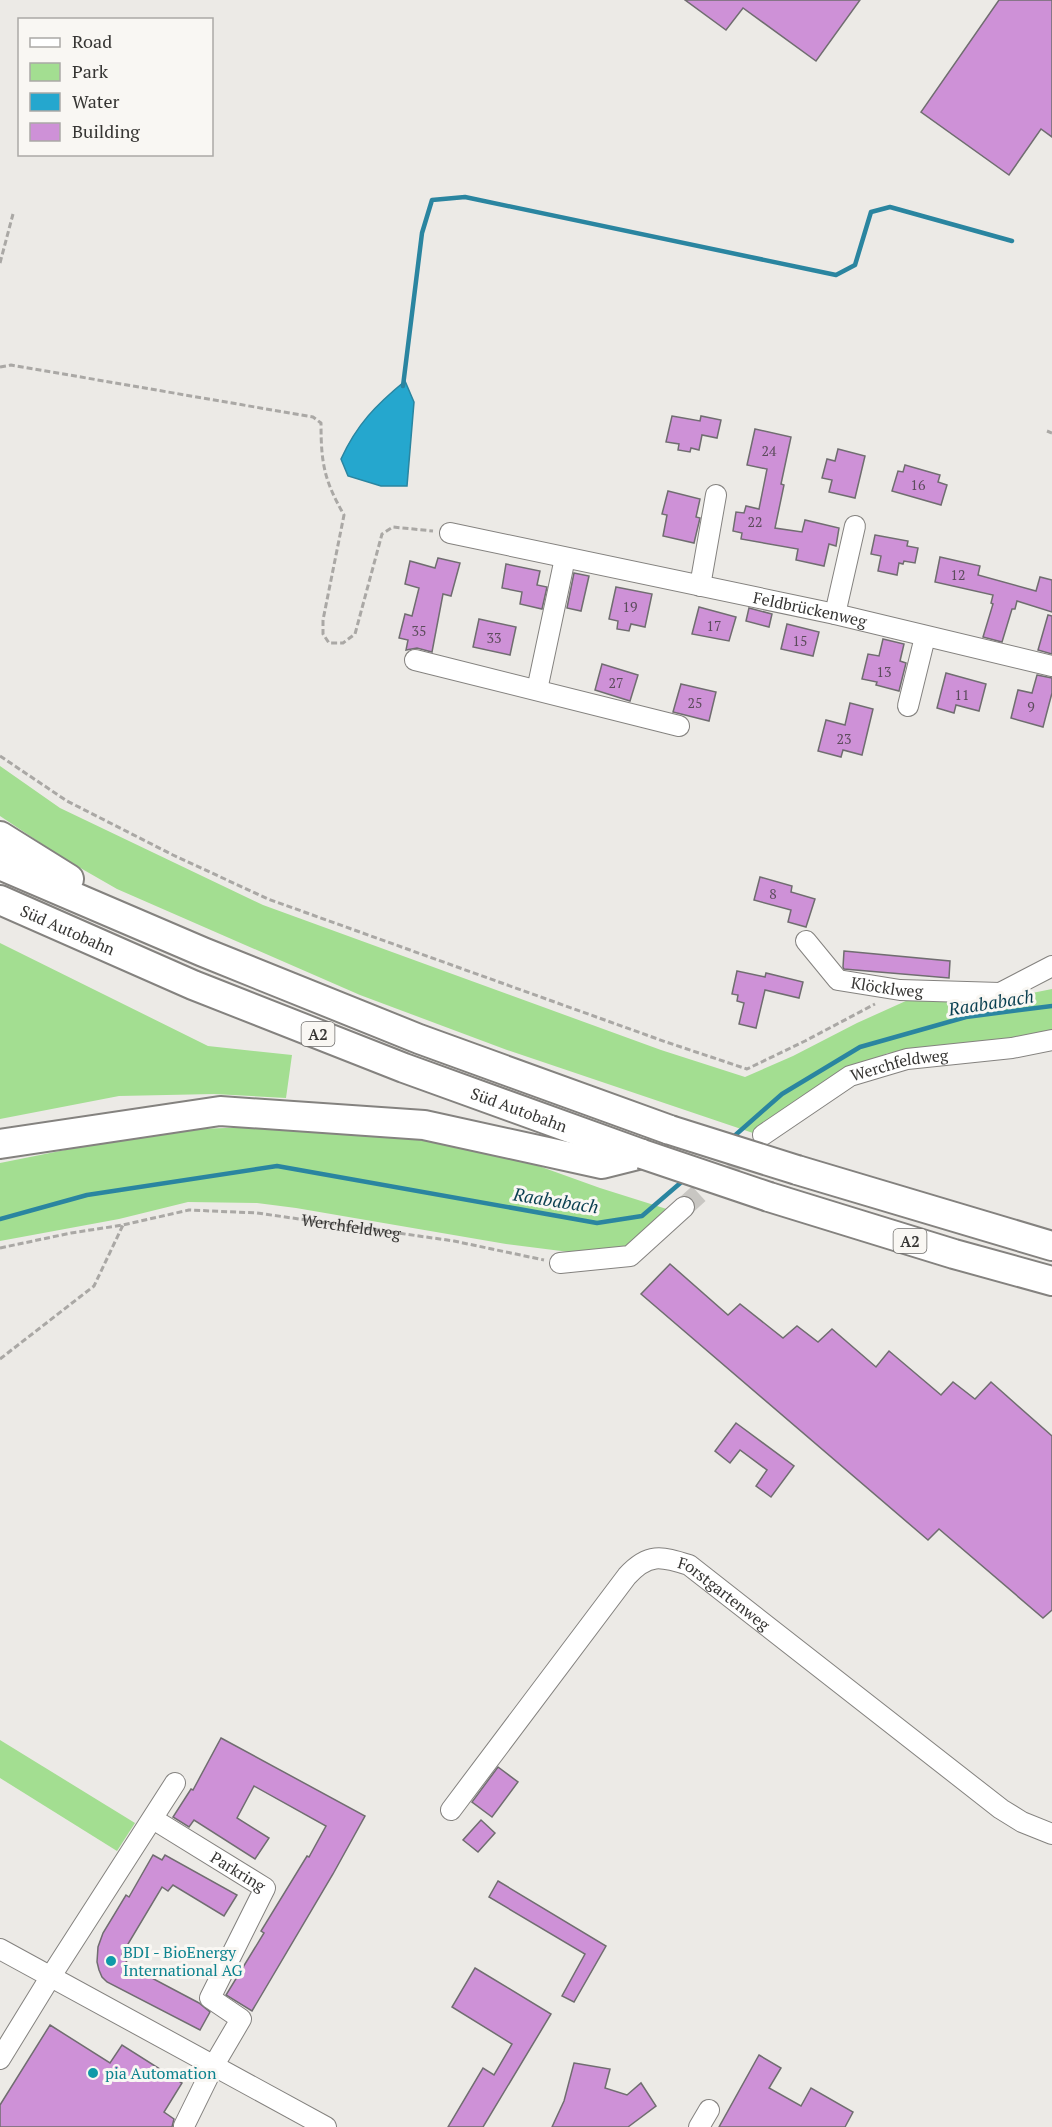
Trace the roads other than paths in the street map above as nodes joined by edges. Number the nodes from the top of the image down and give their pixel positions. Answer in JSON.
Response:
{"nodes":[{"id":1,"x":716,"y":495,"type":"dead end"},
{"id":2,"x":855,"y":526,"type":"dead end"},
{"id":3,"x":450,"y":533,"type":"road end"},
{"id":4,"x":565,"y":558,"type":"junction"},
{"id":5,"x":700,"y":586,"type":"junction"},
{"id":6,"x":835,"y":614,"type":"junction"},
{"id":7,"x":925,"y":637,"type":"junction"},
{"id":8,"x":415,"y":660,"type":"dead end"},
{"id":9,"x":1052,"y":666,"type":"edge"},
{"id":10,"x":537,"y":690,"type":"junction"},
{"id":11,"x":908,"y":706,"type":"dead end"},
{"id":12,"x":679,"y":726,"type":"dead end"},
{"id":13,"x":0,"y":836,"type":"edge"},
{"id":14,"x":0,"y":866,"type":"edge"},
{"id":15,"x":0,"y":900,"type":"edge"},
{"id":16,"x":132,"y":921,"type":"junction"},
{"id":17,"x":806,"y":941,"type":"dead end"},
{"id":18,"x":1052,"y":966,"type":"edge"},
{"id":19,"x":1052,"y":1040,"type":"edge"},
{"id":20,"x":763,"y":1135,"type":"tunnel mouth"},
{"id":21,"x":0,"y":1144,"type":"edge"},
{"id":22,"x":642,"y":1154,"type":"junction"},
{"id":23,"x":684,"y":1207,"type":"tunnel mouth"},
{"id":24,"x":1052,"y":1246,"type":"edge"},
{"id":25,"x":560,"y":1263,"type":"road end"},
{"id":26,"x":1052,"y":1281,"type":"edge"},
{"id":27,"x":175,"y":1783,"type":"dead end"},
{"id":28,"x":451,"y":1810,"type":"dead end"},
{"id":29,"x":153,"y":1819,"type":"junction"},
{"id":30,"x":1052,"y":1834,"type":"edge"},
{"id":31,"x":0,"y":1949,"type":"edge"},
{"id":32,"x":51,"y":1976,"type":"junction"},
{"id":33,"x":0,"y":2059,"type":"edge"},
{"id":34,"x":214,"y":2065,"type":"junction"},
{"id":35,"x":709,"y":2110,"type":"dead end"},
{"id":36,"x":184,"y":2126,"type":"edge"},
{"id":37,"x":326,"y":2127,"type":"edge"},
{"id":38,"x":699,"y":2127,"type":"edge"}],
"edges":[{"from":1,"to":5,"type":"street"},
{"from":2,"to":6,"type":"street"},
{"from":3,"to":4,"type":"street","name":"Feldbrückenweg"},
{"from":4,"to":5,"type":"street","name":"Feldbrückenweg"},
{"from":4,"to":10,"type":"street"},
{"from":5,"to":6,"type":"street","name":"Feldbrückenweg"},
{"from":6,"to":7,"type":"street","name":"Feldbrückenweg"},
{"from":7,"to":9,"type":"street","name":"Feldbrückenweg"},
{"from":7,"to":11,"type":"street"},
{"from":8,"to":10,"type":"street"},
{"from":10,"to":12,"type":"street"},
{"from":13,"to":16,"type":"highway"},
{"from":14,"to":16,"type":"highway","name":"Süd Autobahn","number":"A2"},
{"from":15,"to":22,"type":"highway","name":"Süd Autobahn","number":"A2"},
{"from":16,"to":24,"type":"highway","name":"Süd Autobahn","number":"A2","bridge":true},
{"from":17,"to":18,"type":"street","name":"Klöcklweg"},
{"from":19,"to":20,"type":"street","name":"Werchfeldweg"},
{"from":21,"to":22,"type":"highway"},
{"from":22,"to":26,"type":"highway","name":"Süd Autobahn","number":"A2","bridge":true},
{"from":23,"to":25,"type":"street"},
{"from":27,"to":29,"type":"street"},
{"from":28,"to":30,"type":"street","name":"Forstgartenweg"},
{"from":29,"to":32,"type":"street"},
{"from":29,"to":34,"type":"street","name":"Parkring"},
{"from":31,"to":32,"type":"street"},
{"from":32,"to":33,"type":"street"},
{"from":32,"to":34,"type":"street"},
{"from":34,"to":36,"type":"street","name":"Parkring"},
{"from":34,"to":37,"type":"street"},
{"from":35,"to":38,"type":"street"}]}
